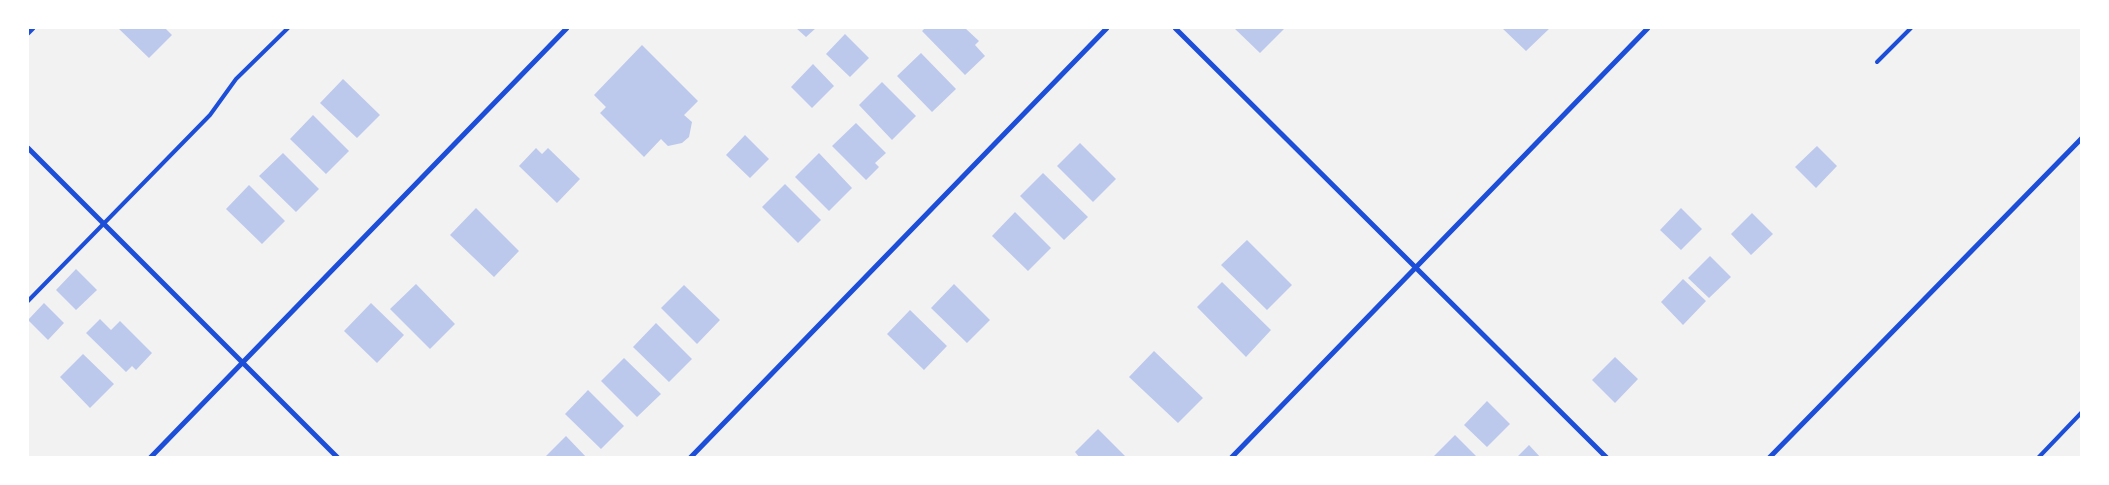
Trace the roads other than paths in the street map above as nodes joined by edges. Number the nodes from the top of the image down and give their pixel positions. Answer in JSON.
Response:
{"nodes":[{"id":1,"x":33,"y":28,"type":"edge"},
{"id":2,"x":288,"y":28,"type":"edge"},
{"id":3,"x":567,"y":28,"type":"edge"},
{"id":4,"x":1107,"y":28,"type":"edge"},
{"id":5,"x":1175,"y":28,"type":"edge"},
{"id":6,"x":1648,"y":28,"type":"edge"},
{"id":7,"x":1911,"y":28,"type":"edge"},
{"id":8,"x":28,"y":33,"type":"edge"},
{"id":9,"x":1877,"y":62,"type":"dead end"},
{"id":10,"x":2082,"y":138,"type":"edge"},
{"id":11,"x":28,"y":148,"type":"edge"},
{"id":12,"x":103,"y":223,"type":"junction"},
{"id":13,"x":1416,"y":267,"type":"junction"},
{"id":14,"x":28,"y":301,"type":"edge"},
{"id":15,"x":241,"y":363,"type":"junction"},
{"id":16,"x":2082,"y":412,"type":"edge"},
{"id":17,"x":150,"y":458,"type":"edge"},
{"id":18,"x":338,"y":458,"type":"edge"},
{"id":19,"x":690,"y":458,"type":"edge"},
{"id":20,"x":1231,"y":458,"type":"edge"},
{"id":21,"x":1607,"y":458,"type":"edge"},
{"id":22,"x":1769,"y":458,"type":"edge"},
{"id":23,"x":2038,"y":458,"type":"edge"}],
"edges":[{"from":1,"to":8,"type":"street"},
{"from":2,"to":12,"type":"lane"},
{"from":3,"to":15,"type":"street"},
{"from":4,"to":19,"type":"street"},
{"from":5,"to":13,"type":"street"},
{"from":6,"to":13,"type":"street"},
{"from":7,"to":9,"type":"lane"},
{"from":10,"to":22,"type":"street"},
{"from":11,"to":12,"type":"street"},
{"from":12,"to":14,"type":"lane"},
{"from":12,"to":15,"type":"street"},
{"from":13,"to":20,"type":"street"},
{"from":13,"to":21,"type":"street"},
{"from":15,"to":17,"type":"street"},
{"from":15,"to":18,"type":"street"},
{"from":16,"to":23,"type":"lane"}]}
